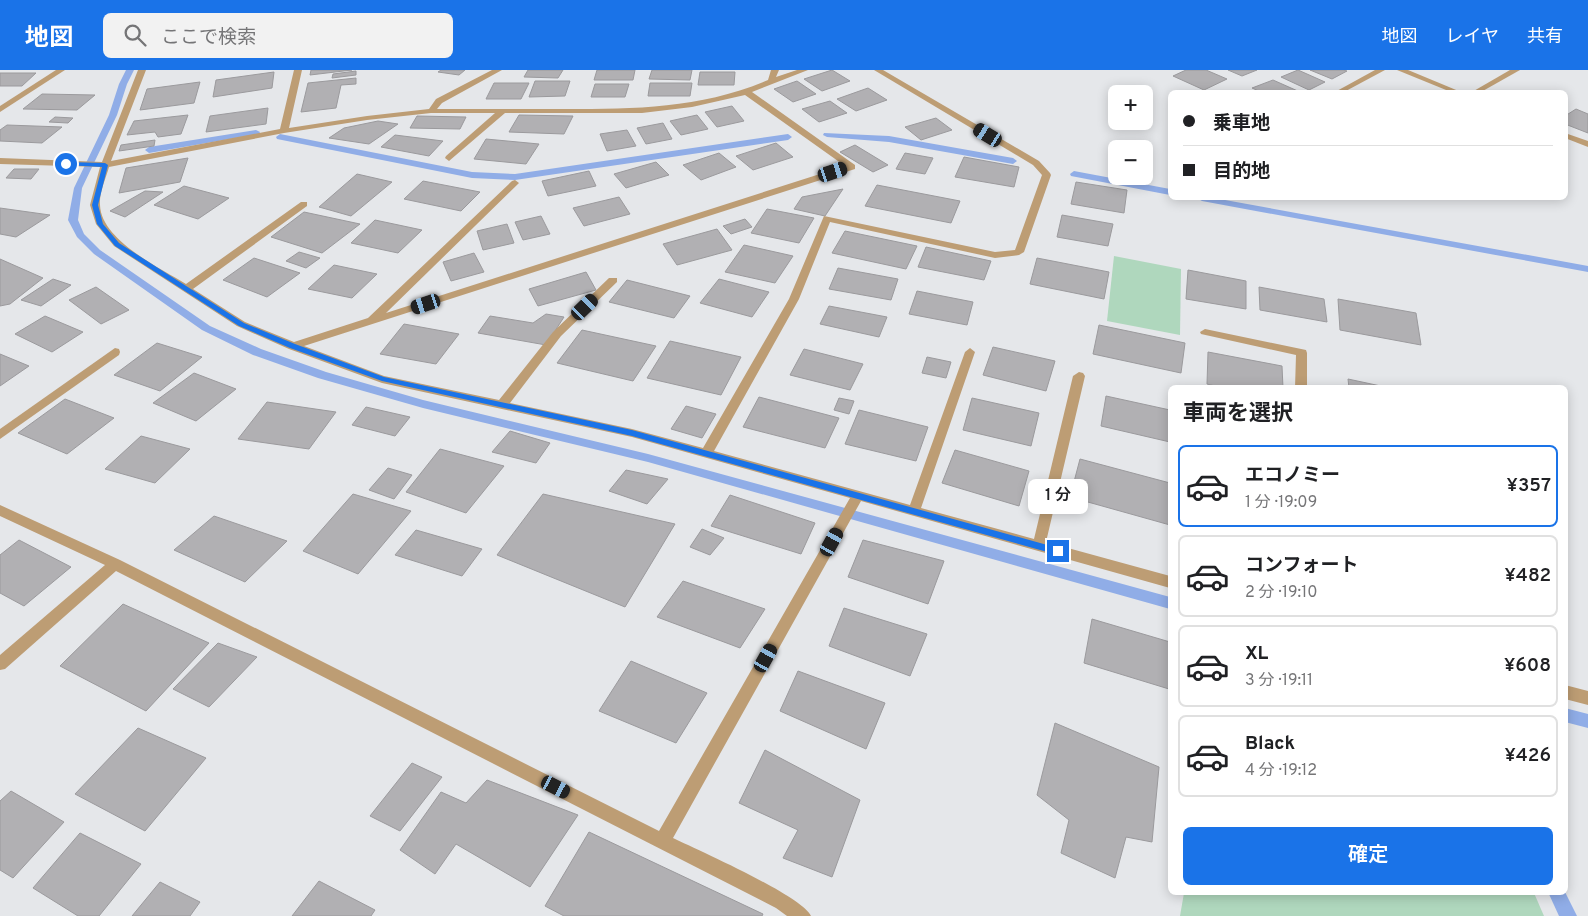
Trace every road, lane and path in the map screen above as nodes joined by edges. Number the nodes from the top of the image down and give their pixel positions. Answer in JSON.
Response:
{"nodes":[{"id":1,"x":60,"y":70,"type":"edge"},
{"id":2,"x":142,"y":70,"type":"edge"},
{"id":3,"x":298,"y":70,"type":"edge"},
{"id":4,"x":498,"y":70,"type":"edge"},
{"id":5,"x":775,"y":70,"type":"edge"},
{"id":6,"x":804,"y":70,"type":"edge"},
{"id":7,"x":878,"y":70,"type":"edge"},
{"id":8,"x":1381,"y":70,"type":"edge"},
{"id":9,"x":1401,"y":70,"type":"edge"},
{"id":10,"x":1516,"y":70,"type":"edge"},
{"id":11,"x":771,"y":81,"type":"junction"},
{"id":12,"x":1343,"y":90,"type":"edge"},
{"id":13,"x":1452,"y":90,"type":"edge"},
{"id":14,"x":1480,"y":90,"type":"edge"},
{"id":15,"x":746,"y":92,"type":"junction"},
{"id":16,"x":0,"y":110,"type":"edge"},
{"id":17,"x":432,"y":111,"type":"junction"},
{"id":18,"x":503,"y":111,"type":"junction"},
{"id":19,"x":284,"y":131,"type":"junction"},
{"id":20,"x":1568,"y":136,"type":"edge"},
{"id":21,"x":1588,"y":144,"type":"edge"},
{"id":22,"x":450,"y":158,"type":"dead end"},
{"id":23,"x":0,"y":161,"type":"edge"},
{"id":24,"x":100,"y":165,"type":"junction"},
{"id":25,"x":515,"y":183,"type":"dead end"},
{"id":26,"x":304,"y":204,"type":"dead end"},
{"id":27,"x":613,"y":280,"type":"dead end"},
{"id":28,"x":186,"y":289,"type":"junction"},
{"id":29,"x":370,"y":321,"type":"junction"},
{"id":30,"x":1205,"y":332,"type":"dead end"},
{"id":31,"x":293,"y":346,"type":"junction"},
{"id":32,"x":115,"y":352,"type":"dead end"},
{"id":33,"x":970,"y":352,"type":"dead end"},
{"id":34,"x":1080,"y":376,"type":"dead end"},
{"id":35,"x":1301,"y":385,"type":"edge"},
{"id":36,"x":502,"y":405,"type":"junction"},
{"id":37,"x":0,"y":435,"type":"edge"},
{"id":38,"x":706,"y":454,"type":"junction"},
{"id":39,"x":858,"y":495,"type":"junction"},
{"id":40,"x":0,"y":510,"type":"edge"},
{"id":41,"x":914,"y":511,"type":"junction"},
{"id":42,"x":1040,"y":546,"type":"junction"},
{"id":43,"x":115,"y":564,"type":"junction"},
{"id":44,"x":1168,"y":581,"type":"edge"},
{"id":45,"x":0,"y":664,"type":"edge"},
{"id":46,"x":1568,"y":693,"type":"edge"},
{"id":47,"x":1588,"y":698,"type":"edge"},
{"id":48,"x":662,"y":841,"type":"junction"},
{"id":49,"x":802,"y":916,"type":"edge"}],
"edges":[{"from":1,"to":16,"type":"street"},
{"from":2,"to":24,"type":"street"},
{"from":3,"to":19,"type":"street"},
{"from":4,"to":17,"type":"street"},
{"from":5,"to":11,"type":"street"},
{"from":6,"to":11,"type":"street"},
{"from":7,"to":38,"type":"street"},
{"from":8,"to":12,"type":"street"},
{"from":9,"to":13,"type":"street"},
{"from":10,"to":14,"type":"street"},
{"from":11,"to":15,"type":"street"},
{"from":15,"to":18,"type":"street"},
{"from":15,"to":29,"type":"street"},
{"from":17,"to":18,"type":"street"},
{"from":17,"to":19,"type":"street"},
{"from":18,"to":22,"type":"street"},
{"from":19,"to":24,"type":"street"},
{"from":20,"to":21,"type":"street"},
{"from":23,"to":24,"type":"street"},
{"from":24,"to":28,"type":"street"},
{"from":25,"to":29,"type":"street"},
{"from":26,"to":28,"type":"street"},
{"from":27,"to":36,"type":"street"},
{"from":28,"to":31,"type":"street"},
{"from":29,"to":31,"type":"street"},
{"from":30,"to":35,"type":"street"},
{"from":31,"to":36,"type":"street"},
{"from":32,"to":37,"type":"street"},
{"from":33,"to":41,"type":"street"},
{"from":34,"to":42,"type":"street"},
{"from":36,"to":38,"type":"street"},
{"from":38,"to":39,"type":"street"},
{"from":39,"to":41,"type":"street"},
{"from":39,"to":48,"type":"street"},
{"from":40,"to":43,"type":"street"},
{"from":41,"to":42,"type":"street"},
{"from":42,"to":44,"type":"street"},
{"from":43,"to":45,"type":"street"},
{"from":43,"to":48,"type":"street"},
{"from":46,"to":47,"type":"street"},
{"from":48,"to":49,"type":"street"}]}
